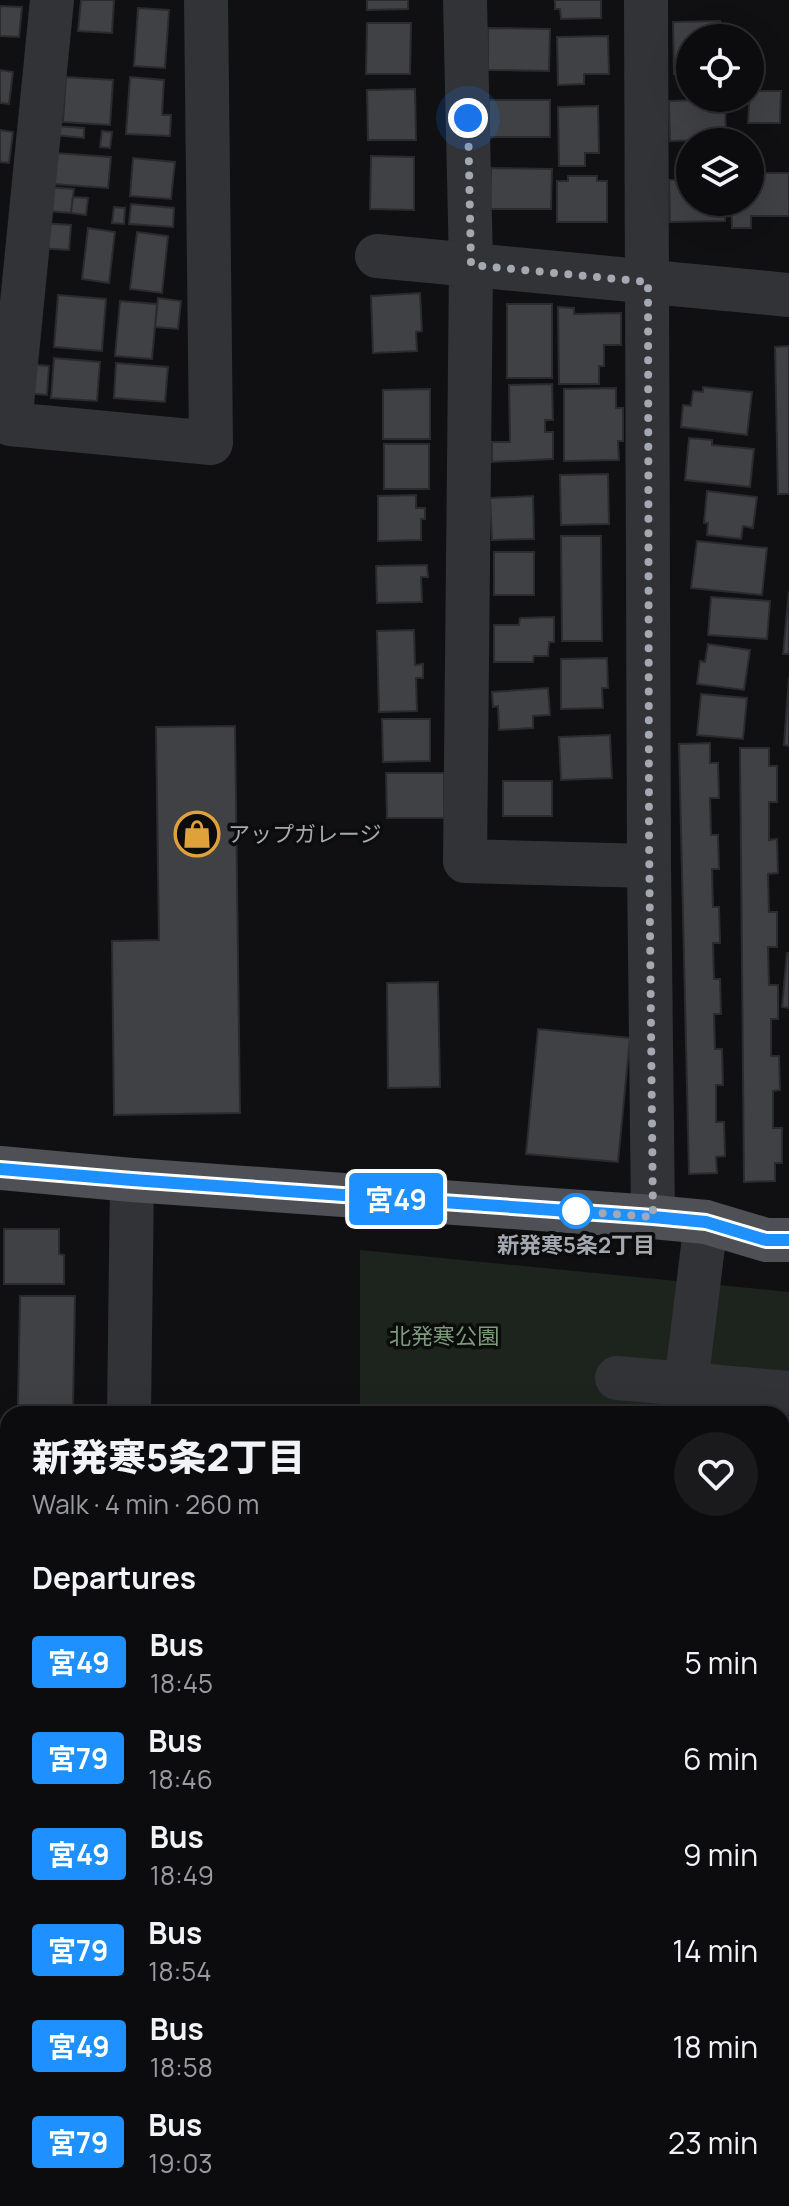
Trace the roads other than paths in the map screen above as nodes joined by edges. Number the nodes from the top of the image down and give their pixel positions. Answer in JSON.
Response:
{"nodes":[{"id":1,"x":52,"y":0,"type":"edge"},
{"id":2,"x":206,"y":0,"type":"edge"},
{"id":3,"x":465,"y":0,"type":"edge"},
{"id":4,"x":646,"y":0,"type":"edge"},
{"id":5,"x":377,"y":256,"type":"dead end"},
{"id":6,"x":471,"y":265,"type":"junction"},
{"id":7,"x":648,"y":282,"type":"junction"},
{"id":8,"x":789,"y":295,"type":"edge"},
{"id":9,"x":649,"y":866,"type":"junction"},
{"id":10,"x":0,"y":1168,"type":"edge"},
{"id":11,"x":132,"y":1180,"type":"junction"},
{"id":12,"x":653,"y":1217,"type":"junction"},
{"id":13,"x":706,"y":1222,"type":"junction"},
{"id":14,"x":789,"y":1240,"type":"edge"},
{"id":15,"x":617,"y":1378,"type":"dead end"},
{"id":16,"x":686,"y":1384,"type":"junction"},
{"id":17,"x":789,"y":1393,"type":"edge"},
{"id":18,"x":129,"y":1406,"type":"edge"}],
"edges":[{"from":1,"to":2,"type":"street"},
{"from":3,"to":6,"type":"street"},
{"from":4,"to":7,"type":"street"},
{"from":5,"to":6,"type":"street"},
{"from":6,"to":7,"type":"street"},
{"from":6,"to":9,"type":"street"},
{"from":7,"to":8,"type":"street"},
{"from":7,"to":9,"type":"street"},
{"from":9,"to":12,"type":"street"},
{"from":10,"to":11,"type":"main road"},
{"from":11,"to":12,"type":"main road"},
{"from":11,"to":18,"type":"street"},
{"from":12,"to":13,"type":"main road"},
{"from":13,"to":14,"type":"main road"},
{"from":13,"to":16,"type":"street"},
{"from":15,"to":16,"type":"street"},
{"from":16,"to":17,"type":"street"}]}
